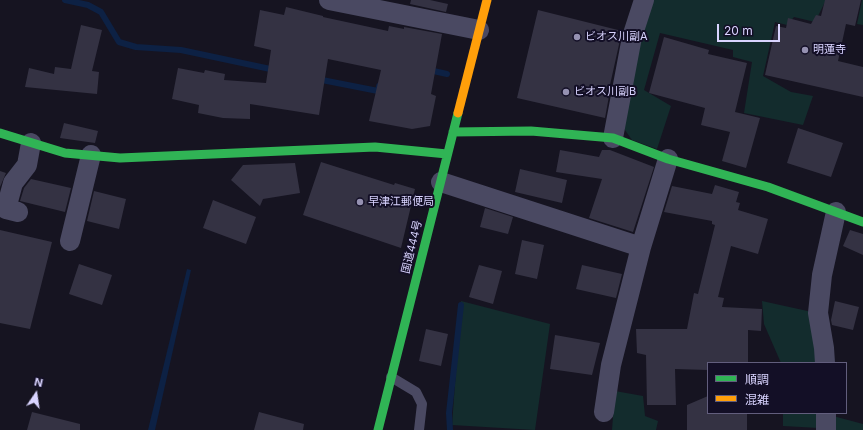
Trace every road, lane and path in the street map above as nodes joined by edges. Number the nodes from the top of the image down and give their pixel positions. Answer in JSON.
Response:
{"nodes":[{"id":1,"x":329,"y":0,"type":"edge"},
{"id":2,"x":487,"y":0,"type":"edge"},
{"id":3,"x":644,"y":0,"type":"edge"},
{"id":4,"x":479,"y":30,"type":"junction"},
{"id":5,"x":453,"y":132,"type":"junction"},
{"id":6,"x":0,"y":133,"type":"edge"},
{"id":7,"x":613,"y":138,"type":"junction"},
{"id":8,"x":32,"y":143,"type":"junction"},
{"id":9,"x":448,"y":154,"type":"junction"},
{"id":10,"x":91,"y":155,"type":"junction"},
{"id":11,"x":668,"y":159,"type":"junction"},
{"id":12,"x":440,"y":182,"type":"junction"},
{"id":13,"x":18,"y":212,"type":"dead end"},
{"id":14,"x":836,"y":212,"type":"junction"},
{"id":15,"x":863,"y":222,"type":"edge"},
{"id":16,"x":70,"y":241,"type":"dead end"},
{"id":17,"x":641,"y":247,"type":"junction"},
{"id":18,"x":825,"y":362,"type":"edge"},
{"id":19,"x":391,"y":377,"type":"junction"},
{"id":20,"x":604,"y":412,"type":"dead end"},
{"id":21,"x":826,"y":414,"type":"edge"},
{"id":22,"x":378,"y":430,"type":"edge"},
{"id":23,"x":419,"y":430,"type":"edge"},
{"id":24,"x":826,"y":430,"type":"edge"}],
"edges":[{"from":1,"to":4,"type":"street"},
{"from":2,"to":4,"type":"main road","name":"国道444号"},
{"from":3,"to":7,"type":"street"},
{"from":4,"to":5,"type":"main road","name":"国道444号"},
{"from":5,"to":7,"type":"main road"},
{"from":5,"to":9,"type":"main road","name":"国道444号"},
{"from":6,"to":8,"type":"main road"},
{"from":7,"to":11,"type":"main road"},
{"from":8,"to":10,"type":"main road"},
{"from":8,"to":13,"type":"street"},
{"from":9,"to":10,"type":"main road"},
{"from":9,"to":12,"type":"main road","name":"国道444号"},
{"from":10,"to":16,"type":"street"},
{"from":11,"to":14,"type":"main road"},
{"from":11,"to":17,"type":"street"},
{"from":12,"to":17,"type":"street"},
{"from":12,"to":19,"type":"main road","name":"国道444号"},
{"from":14,"to":15,"type":"main road"},
{"from":14,"to":18,"type":"street"},
{"from":17,"to":20,"type":"street"},
{"from":19,"to":22,"type":"main road","name":"国道444号"},
{"from":19,"to":23,"type":"lane"},
{"from":21,"to":24,"type":"street"}]}
